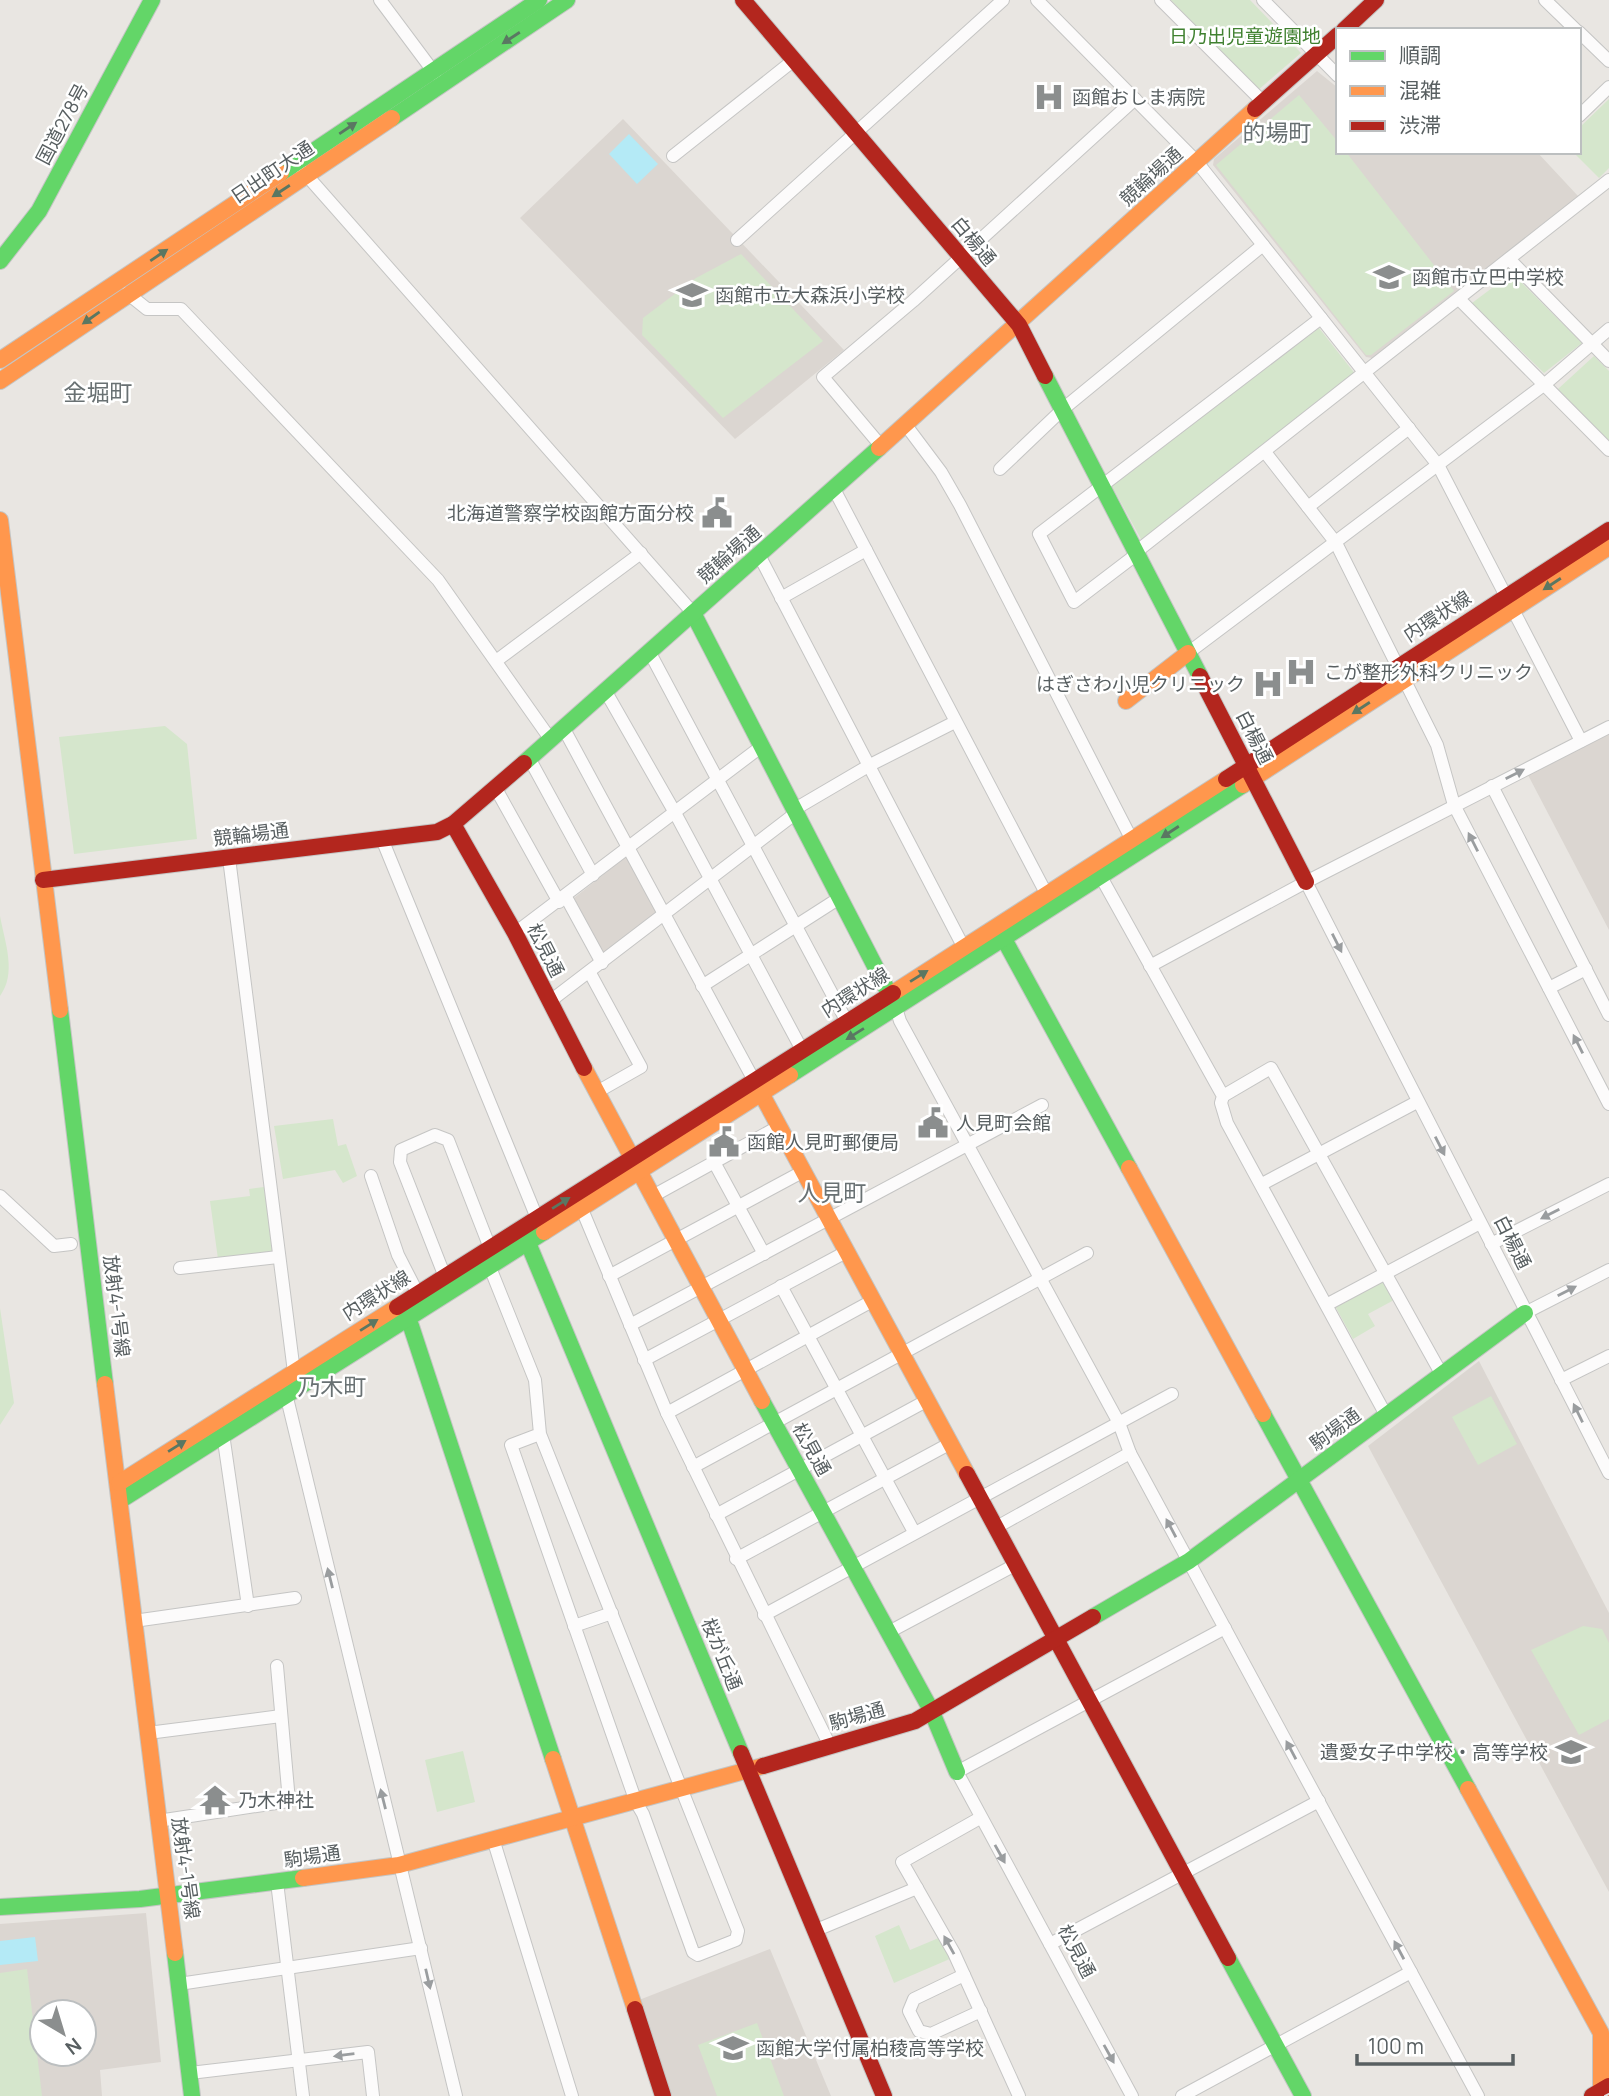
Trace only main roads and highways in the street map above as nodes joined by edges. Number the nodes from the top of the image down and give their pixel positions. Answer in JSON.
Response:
{"nodes":[{"id":1,"x":152,"y":0,"type":"edge"},
{"id":2,"x":539,"y":0,"type":"edge"},
{"id":3,"x":568,"y":0,"type":"edge"},
{"id":4,"x":1376,"y":0,"type":"edge"},
{"id":5,"x":746,"y":1,"type":"edge"},
{"id":6,"x":1346,"y":28,"type":"edge"},
{"id":7,"x":1336,"y":37,"type":"edge"},
{"id":8,"x":437,"y":77,"type":"junction"},
{"id":9,"x":302,"y":169,"type":"junction"},
{"id":10,"x":0,"y":261,"type":"edge"},
{"id":11,"x":1018,"y":325,"type":"junction"},
{"id":12,"x":0,"y":360,"type":"edge"},
{"id":13,"x":0,"y":381,"type":"edge"},
{"id":14,"x":0,"y":520,"type":"edge"},
{"id":15,"x":1609,"y":530,"type":"edge"},
{"id":16,"x":1609,"y":547,"type":"edge"},
{"id":17,"x":1509,"y":603,"type":"junction"},
{"id":18,"x":693,"y":613,"type":"junction"},
{"id":19,"x":1188,"y":653,"type":"junction"},
{"id":20,"x":1126,"y":701,"type":"dead end"},
{"id":21,"x":1249,"y":771,"type":"junction"},
{"id":22,"x":453,"y":824,"type":"junction"},
{"id":23,"x":1134,"y":846,"type":"junction"},
{"id":24,"x":43,"y":880,"type":"junction"},
{"id":25,"x":1306,"y":882,"type":"road end"},
{"id":26,"x":1001,"y":933,"type":"junction"},
{"id":27,"x":893,"y":1001,"type":"junction"},
{"id":28,"x":757,"y":1086,"type":"junction"},
{"id":29,"x":633,"y":1165,"type":"junction"},
{"id":30,"x":524,"y":1235,"type":"junction"},
{"id":31,"x":403,"y":1312,"type":"junction"},
{"id":32,"x":1525,"y":1313,"type":"road end"},
{"id":33,"x":292,"y":1384,"type":"junction"},
{"id":34,"x":1301,"y":1480,"type":"junction"},
{"id":35,"x":119,"y":1482,"type":"junction"},
{"id":36,"x":121,"y":1500,"type":"junction"},
{"id":37,"x":1055,"y":1640,"type":"junction"},
{"id":38,"x":931,"y":1710,"type":"junction"},
{"id":39,"x":747,"y":1770,"type":"junction"},
{"id":40,"x":957,"y":1772,"type":"road end"},
{"id":41,"x":573,"y":1819,"type":"junction"},
{"id":42,"x":169,"y":1896,"type":"junction"},
{"id":43,"x":0,"y":1907,"type":"edge"},
{"id":44,"x":1605,"y":2036,"type":"edge"},
{"id":45,"x":1601,"y":2093,"type":"edge"},
{"id":46,"x":192,"y":2096,"type":"edge"},
{"id":47,"x":663,"y":2096,"type":"edge"},
{"id":48,"x":884,"y":2096,"type":"edge"},
{"id":49,"x":1303,"y":2096,"type":"edge"}],
"edges":[{"from":1,"to":10,"type":"main road","name":"国道278号"},
{"from":2,"to":8,"type":"main road","name":"日出町大通"},
{"from":3,"to":8,"type":"main road","name":"日出町大通","one_way":true},
{"from":4,"to":6,"type":"main road"},
{"from":5,"to":11,"type":"main road","name":"白楊通"},
{"from":7,"to":11,"type":"main road","name":"競輪場通"},
{"from":8,"to":9,"type":"main road","name":"日出町大通"},
{"from":12,"to":9,"type":"main road","name":"日出町大通","one_way":true},
{"from":9,"to":13,"type":"main road","name":"日出町大通","one_way":true},
{"from":11,"to":18,"type":"main road","name":"競輪場通"},
{"from":11,"to":19,"type":"main road","name":"白楊通"},
{"from":14,"to":24,"type":"main road","name":"放射4-1号線"},
{"from":15,"to":17,"type":"main road","name":"内環状線"},
{"from":16,"to":17,"type":"main road","name":"内環状線","one_way":true},
{"from":17,"to":21,"type":"main road","name":"内環状線"},
{"from":18,"to":22,"type":"main road","name":"競輪場通"},
{"from":18,"to":27,"type":"main road"},
{"from":19,"to":20,"type":"main road"},
{"from":19,"to":21,"type":"main road","name":"白楊通"},
{"from":21,"to":23,"type":"main road","name":"内環状線"},
{"from":21,"to":25,"type":"main road","name":"白楊通"},
{"from":22,"to":24,"type":"main road","name":"競輪場通"},
{"from":22,"to":29,"type":"main road","name":"松見通"},
{"from":23,"to":26,"type":"main road","name":"内環状線"},
{"from":23,"to":26,"type":"main road","name":"内環状線"},
{"from":24,"to":35,"type":"main road","name":"放射4-1号線"},
{"from":26,"to":27,"type":"main road","name":"内環状線"},
{"from":27,"to":26,"type":"main road","name":"内環状線","one_way":true},
{"from":26,"to":34,"type":"main road"},
{"from":27,"to":28,"type":"main road","name":"内環状線","one_way":true},
{"from":27,"to":28,"type":"main road","name":"内環状線"},
{"from":28,"to":29,"type":"main road","name":"内環状線"},
{"from":28,"to":37,"type":"main road"},
{"from":29,"to":30,"type":"main road","name":"内環状線"},
{"from":30,"to":29,"type":"main road","name":"内環状線","one_way":true},
{"from":29,"to":38,"type":"main road","name":"松見通"},
{"from":30,"to":31,"type":"main road","name":"内環状線"},
{"from":30,"to":31,"type":"main road","name":"内環状線"},
{"from":30,"to":39,"type":"main road","name":"桜が丘通"},
{"from":31,"to":33,"type":"main road","name":"内環状線"},
{"from":31,"to":41,"type":"main road"},
{"from":32,"to":34,"type":"main road","name":"駒場通"},
{"from":35,"to":33,"type":"main road","name":"内環状線","one_way":true},
{"from":33,"to":36,"type":"main road","name":"内環状線"},
{"from":34,"to":37,"type":"main road","name":"駒場通"},
{"from":34,"to":44,"type":"main road"},
{"from":35,"to":36,"type":"main road","name":"放射4-1号線"},
{"from":36,"to":42,"type":"main road","name":"放射4-1号線"},
{"from":37,"to":38,"type":"main road","name":"駒場通"},
{"from":37,"to":49,"type":"main road"},
{"from":38,"to":39,"type":"main road","name":"駒場通"},
{"from":38,"to":40,"type":"main road","name":"松見通"},
{"from":39,"to":41,"type":"main road","name":"駒場通"},
{"from":39,"to":48,"type":"main road","name":"桜が丘通"},
{"from":41,"to":42,"type":"main road","name":"駒場通"},
{"from":41,"to":47,"type":"main road"},
{"from":42,"to":43,"type":"main road","name":"駒場通"},
{"from":42,"to":46,"type":"main road","name":"放射4-1号線"},
{"from":44,"to":45,"type":"main road"}]}
